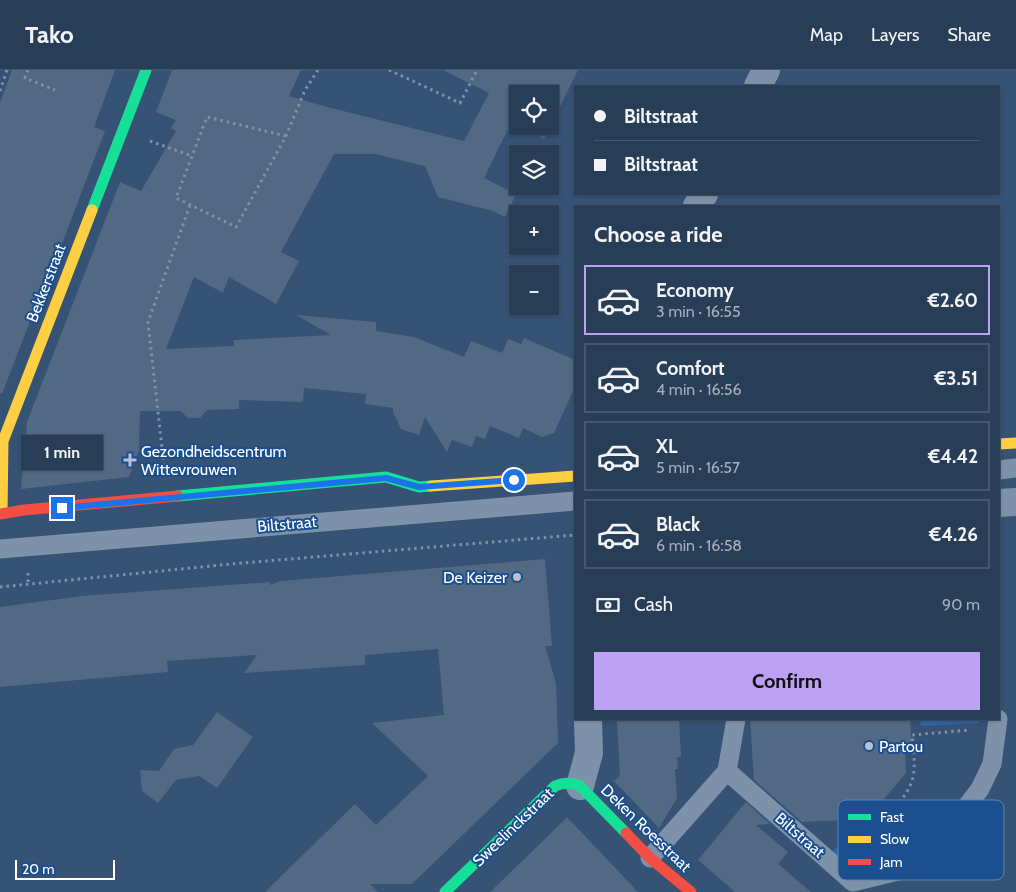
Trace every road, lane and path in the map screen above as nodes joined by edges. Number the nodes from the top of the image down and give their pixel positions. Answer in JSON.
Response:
{"nodes":[{"id":1,"x":28,"y":70,"type":"edge"},
{"id":2,"x":146,"y":70,"type":"edge"},
{"id":3,"x":318,"y":70,"type":"edge"},
{"id":4,"x":389,"y":70,"type":"edge"},
{"id":5,"x":477,"y":70,"type":"edge"},
{"id":6,"x":766,"y":70,"type":"edge"},
{"id":7,"x":7,"y":72,"type":"edge"},
{"id":8,"x":0,"y":75,"type":"edge"},
{"id":9,"x":758,"y":85,"type":"edge"},
{"id":10,"x":55,"y":90,"type":"dead end"},
{"id":11,"x":0,"y":91,"type":"edge"},
{"id":12,"x":286,"y":136,"type":"junction"},
{"id":13,"x":151,"y":142,"type":"dead end"},
{"id":14,"x":192,"y":156,"type":"junction"},
{"id":15,"x":190,"y":205,"type":"junction"},
{"id":16,"x":1016,"y":443,"type":"edge"},
{"id":17,"x":1000,"y":444,"type":"edge"},
{"id":18,"x":1016,"y":468,"type":"edge"},
{"id":19,"x":1000,"y":470,"type":"edge"},
{"id":20,"x":574,"y":476,"type":"edge"},
{"id":21,"x":168,"y":498,"type":"junction"},
{"id":22,"x":574,"y":501,"type":"edge"},
{"id":23,"x":1016,"y":502,"type":"edge"},
{"id":24,"x":1000,"y":503,"type":"edge"},
{"id":25,"x":1,"y":513,"type":"edge"},
{"id":26,"x":574,"y":535,"type":"edge"},
{"id":27,"x":0,"y":549,"type":"edge"},
{"id":28,"x":0,"y":587,"type":"edge"},
{"id":29,"x":588,"y":720,"type":"edge"},
{"id":30,"x":736,"y":720,"type":"edge"},
{"id":31,"x":997,"y":723,"type":"edge"},
{"id":32,"x":727,"y":771,"type":"junction"},
{"id":33,"x":580,"y":786,"type":"junction"},
{"id":34,"x":900,"y":800,"type":"edge"},
{"id":35,"x":972,"y":800,"type":"edge"},
{"id":36,"x":650,"y":858,"type":"junction"},
{"id":37,"x":838,"y":869,"type":"edge"},
{"id":38,"x":445,"y":892,"type":"edge"},
{"id":39,"x":690,"y":892,"type":"edge"}],
"edges":[{"from":1,"to":10,"type":"path"},
{"from":2,"to":25,"type":"street","name":"Bekkerstraat"},
{"from":3,"to":12,"type":"path"},
{"from":4,"to":5,"type":"path"},
{"from":6,"to":9,"type":"street"},
{"from":7,"to":8,"type":"path"},
{"from":7,"to":11,"type":"path"},
{"from":12,"to":14,"type":"path"},
{"from":12,"to":15,"type":"path"},
{"from":13,"to":14,"type":"path"},
{"from":14,"to":15,"type":"path"},
{"from":15,"to":21,"type":"path"},
{"from":16,"to":17,"type":"street"},
{"from":18,"to":19,"type":"lane"},
{"from":20,"to":21,"type":"street"},
{"from":21,"to":25,"type":"street"},
{"from":22,"to":27,"type":"lane","name":"Biltstraat"},
{"from":23,"to":24,"type":"street"},
{"from":26,"to":28,"type":"path"},
{"from":29,"to":33,"type":"street"},
{"from":30,"to":32,"type":"lane"},
{"from":31,"to":34,"type":"path"},
{"from":31,"to":35,"type":"lane","name":"Biltstraat"},
{"from":32,"to":36,"type":"lane"},
{"from":32,"to":37,"type":"lane","name":"Biltstraat"},
{"from":33,"to":36,"type":"street","name":"Deken Roesstraat"},
{"from":33,"to":38,"type":"street","name":"Sweelinckstraat"},
{"from":36,"to":39,"type":"street","name":"Deken Roesstraat"}]}
